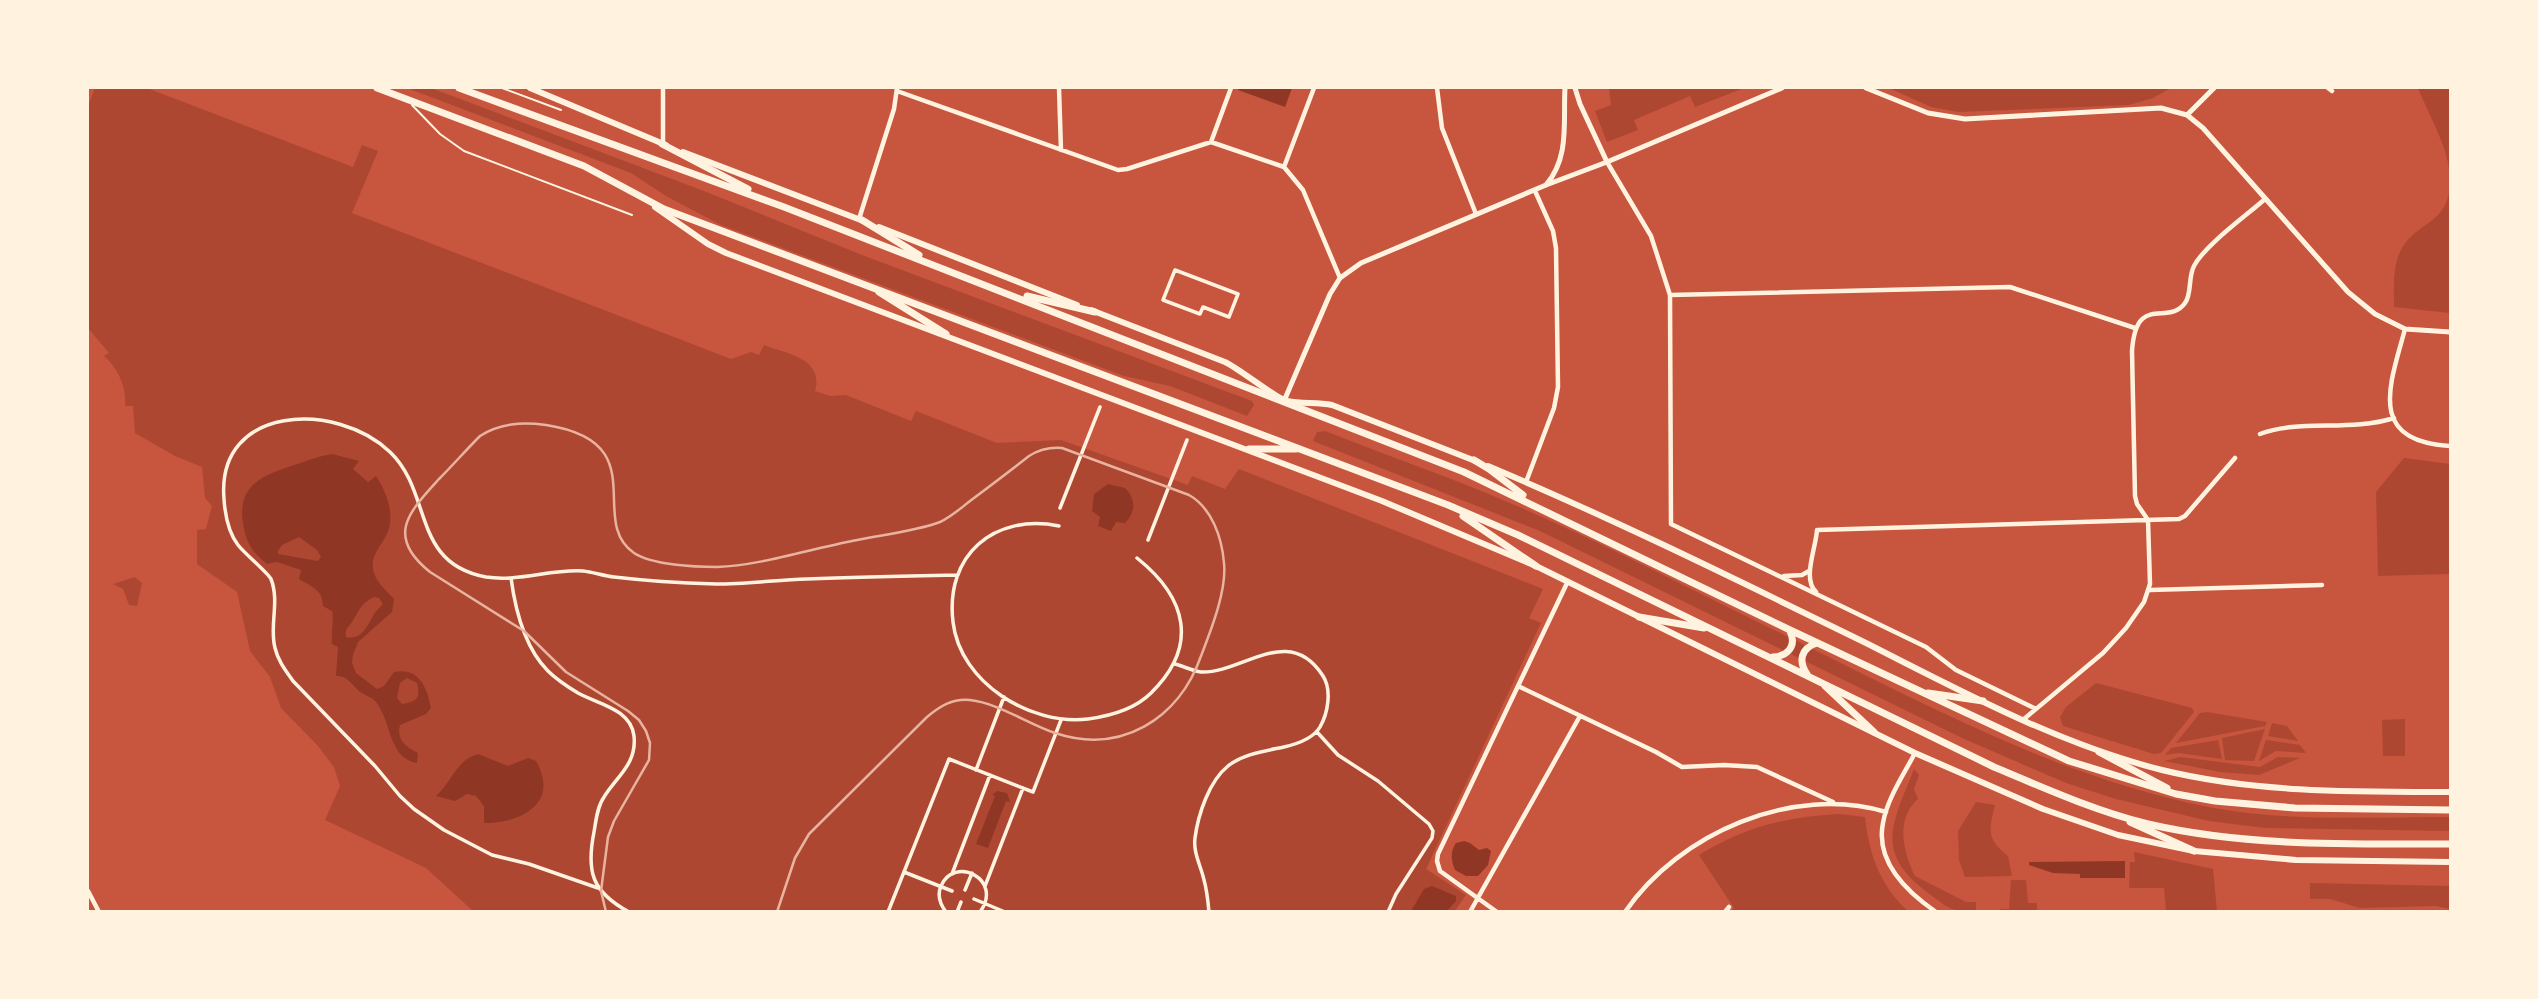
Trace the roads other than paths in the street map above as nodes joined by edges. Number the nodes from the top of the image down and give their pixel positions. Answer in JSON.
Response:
{"nodes":[{"id":1,"x":377,"y":88,"type":"edge"},
{"id":2,"x":458,"y":88,"type":"edge"},
{"id":3,"x":502,"y":88,"type":"edge"},
{"id":4,"x":530,"y":88,"type":"edge"},
{"id":5,"x":663,"y":88,"type":"edge"},
{"id":6,"x":1059,"y":88,"type":"edge"},
{"id":7,"x":1231,"y":88,"type":"edge"},
{"id":8,"x":1314,"y":88,"type":"edge"},
{"id":9,"x":1437,"y":88,"type":"edge"},
{"id":10,"x":1565,"y":88,"type":"edge"},
{"id":11,"x":1575,"y":88,"type":"edge"},
{"id":12,"x":1782,"y":88,"type":"edge"},
{"id":13,"x":1866,"y":88,"type":"edge"},
{"id":14,"x":2214,"y":88,"type":"edge"},
{"id":15,"x":897,"y":89,"type":"edge"},
{"id":16,"x":406,"y":99,"type":"junction"},
{"id":17,"x":561,"y":110,"type":"dead end"},
{"id":18,"x":2187,"y":115,"type":"junction"},
{"id":19,"x":1211,"y":142,"type":"junction"},
{"id":20,"x":663,"y":144,"type":"junction"},
{"id":21,"x":1061,"y":150,"type":"junction"},
{"id":22,"x":1607,"y":162,"type":"junction"},
{"id":23,"x":1284,"y":167,"type":"junction"},
{"id":24,"x":1546,"y":185,"type":"junction"},
{"id":25,"x":1535,"y":191,"type":"junction"},
{"id":26,"x":2265,"y":199,"type":"junction"},
{"id":27,"x":645,"y":200,"type":"junction"},
{"id":28,"x":784,"y":207,"type":"junction"},
{"id":29,"x":1476,"y":214,"type":"junction"},
{"id":30,"x":632,"y":215,"type":"dead end"},
{"id":31,"x":860,"y":220,"type":"junction"},
{"id":32,"x":934,"y":265,"type":"junction"},
{"id":33,"x":1340,"y":278,"type":"junction"},
{"id":34,"x":867,"y":284,"type":"junction"},
{"id":35,"x":1002,"y":291,"type":"junction"},
{"id":36,"x":1238,"y":294,"type":"joint"},
{"id":37,"x":1670,"y":295,"type":"junction"},
{"id":38,"x":1095,"y":312,"type":"junction"},
{"id":39,"x":2135,"y":328,"type":"junction"},
{"id":40,"x":2405,"y":329,"type":"junction"},
{"id":41,"x":2451,"y":332,"type":"edge"},
{"id":42,"x":946,"y":334,"type":"junction"},
{"id":43,"x":1284,"y":401,"type":"junction"},
{"id":44,"x":1100,"y":407,"type":"dead end"},
{"id":45,"x":2394,"y":418,"type":"junction"},
{"id":46,"x":2260,"y":434,"type":"dead end"},
{"id":47,"x":1187,"y":440,"type":"dead end"},
{"id":48,"x":2451,"y":446,"type":"edge"},
{"id":49,"x":1249,"y":449,"type":"junction"},
{"id":50,"x":1300,"y":449,"type":"junction"},
{"id":51,"x":2235,"y":458,"type":"dead end"},
{"id":52,"x":1474,"y":460,"type":"junction"},
{"id":53,"x":1526,"y":482,"type":"junction"},
{"id":54,"x":1534,"y":504,"type":"junction"},
{"id":55,"x":1448,"y":505,"type":"junction"},
{"id":56,"x":1060,"y":508,"type":"dead end"},
{"id":57,"x":2148,"y":520,"type":"junction"},
{"id":58,"x":1059,"y":526,"type":"dead end"},
{"id":59,"x":1149,"y":540,"type":"dead end"},
{"id":60,"x":1137,"y":558,"type":"dead end"},
{"id":61,"x":1536,"y":566,"type":"junction"},
{"id":62,"x":1810,"y":570,"type":"junction"},
{"id":63,"x":958,"y":575,"type":"junction"},
{"id":64,"x":1779,"y":576,"type":"junction"},
{"id":65,"x":511,"y":578,"type":"junction"},
{"id":66,"x":1568,"y":581,"type":"junction"},
{"id":67,"x":2322,"y":586,"type":"dead end"},
{"id":68,"x":2150,"y":590,"type":"junction"},
{"id":69,"x":1819,"y":595,"type":"junction"},
{"id":70,"x":1639,"y":617,"type":"junction"},
{"id":71,"x":1712,"y":629,"type":"junction"},
{"id":72,"x":1790,"y":630,"type":"junction"},
{"id":73,"x":1818,"y":643,"type":"junction"},
{"id":74,"x":1768,"y":657,"type":"junction"},
{"id":75,"x":1175,"y":664,"type":"junction"},
{"id":76,"x":1809,"y":676,"type":"junction"},
{"id":77,"x":1819,"y":681,"type":"junction"},
{"id":78,"x":1518,"y":687,"type":"junction"},
{"id":79,"x":1919,"y":692,"type":"junction"},
{"id":80,"x":1004,"y":697,"type":"junction"},
{"id":81,"x":1983,"y":701,"type":"junction"},
{"id":82,"x":2036,"y":709,"type":"junction"},
{"id":83,"x":1580,"y":716,"type":"junction"},
{"id":84,"x":2024,"y":719,"type":"junction"},
{"id":85,"x":1061,"y":720,"type":"junction"},
{"id":86,"x":1317,"y":732,"type":"junction"},
{"id":87,"x":1874,"y":732,"type":"junction"},
{"id":88,"x":2099,"y":752,"type":"junction"},
{"id":89,"x":1915,"y":753,"type":"junction"},
{"id":90,"x":976,"y":770,"type":"junction"},
{"id":91,"x":990,"y":775,"type":"junction"},
{"id":92,"x":1023,"y":788,"type":"junction"},
{"id":93,"x":2451,"y":792,"type":"edge"},
{"id":94,"x":2176,"y":794,"type":"junction"},
{"id":95,"x":1833,"y":803,"type":"junction"},
{"id":96,"x":2451,"y":810,"type":"edge"},
{"id":97,"x":1886,"y":812,"type":"junction"},
{"id":98,"x":2117,"y":815,"type":"junction"},
{"id":99,"x":2451,"y":844,"type":"edge"},
{"id":100,"x":2194,"y":851,"type":"junction"},
{"id":101,"x":2451,"y":862,"type":"edge"},
{"id":102,"x":904,"y":872,"type":"junction"},
{"id":103,"x":972,"y":873,"type":"junction"},
{"id":104,"x":952,"y":874,"type":"junction"},
{"id":105,"x":985,"y":886,"type":"junction"},
{"id":106,"x":940,"y":887,"type":"junction"},
{"id":107,"x":598,"y":888,"type":"junction"},
{"id":108,"x":965,"y":890,"type":"dead end"},
{"id":109,"x":88,"y":891,"type":"edge"},
{"id":110,"x":952,"y":891,"type":"dead end"},
{"id":111,"x":1479,"y":898,"type":"junction"},
{"id":112,"x":974,"y":900,"type":"dead end"},
{"id":113,"x":961,"y":902,"type":"dead end"},
{"id":114,"x":985,"y":904,"type":"junction"},
{"id":115,"x":942,"y":906,"type":"junction"},
{"id":116,"x":99,"y":912,"type":"edge"},
{"id":117,"x":629,"y":912,"type":"edge"},
{"id":118,"x":888,"y":912,"type":"edge"},
{"id":119,"x":939,"y":912,"type":"edge"},
{"id":120,"x":946,"y":912,"type":"edge"},
{"id":121,"x":957,"y":912,"type":"edge"},
{"id":122,"x":980,"y":912,"type":"edge"},
{"id":123,"x":1005,"y":912,"type":"edge"},
{"id":124,"x":1209,"y":912,"type":"edge"},
{"id":125,"x":1388,"y":912,"type":"edge"},
{"id":126,"x":1470,"y":912,"type":"edge"},
{"id":127,"x":1497,"y":912,"type":"edge"},
{"id":128,"x":1625,"y":912,"type":"edge"},
{"id":129,"x":1936,"y":912,"type":"edge"}],
"edges":[{"from":1,"to":16,"type":"main road"},
{"from":2,"to":28,"type":"main road"},
{"from":3,"to":17,"type":"lane"},
{"from":4,"to":20,"type":"main road"},
{"from":5,"to":20,"type":"street"},
{"from":6,"to":21,"type":"street"},
{"from":7,"to":19,"type":"street"},
{"from":8,"to":23,"type":"street"},
{"from":9,"to":29,"type":"street"},
{"from":10,"to":24,"type":"street"},
{"from":11,"to":22,"type":"street"},
{"from":12,"to":22,"type":"street"},
{"from":13,"to":18,"type":"street"},
{"from":14,"to":18,"type":"street"},
{"from":15,"to":21,"type":"street"},
{"from":15,"to":31,"type":"street"},
{"from":16,"to":27,"type":"main road"},
{"from":16,"to":30,"type":"lane"},
{"from":18,"to":26,"type":"street"},
{"from":19,"to":21,"type":"street"},
{"from":19,"to":23,"type":"street"},
{"from":20,"to":28,"type":"main road"},
{"from":20,"to":31,"type":"main road"},
{"from":22,"to":24,"type":"street"},
{"from":22,"to":37,"type":"street"},
{"from":23,"to":33,"type":"street"},
{"from":24,"to":25,"type":"street"},
{"from":25,"to":29,"type":"street"},
{"from":25,"to":53,"type":"street"},
{"from":26,"to":39,"type":"street"},
{"from":26,"to":40,"type":"street"},
{"from":27,"to":34,"type":"main road"},
{"from":27,"to":42,"type":"main road"},
{"from":28,"to":32,"type":"main road"},
{"from":29,"to":33,"type":"street"},
{"from":31,"to":32,"type":"main road"},
{"from":31,"to":38,"type":"main road"},
{"from":32,"to":35,"type":"main road"},
{"from":33,"to":43,"type":"street"},
{"from":34,"to":42,"type":"main road"},
{"from":34,"to":50,"type":"main road"},
{"from":35,"to":38,"type":"main road"},
{"from":35,"to":43,"type":"main road"},
{"from":36,"to":36,"type":"street"},
{"from":37,"to":39,"type":"street"},
{"from":37,"to":64,"type":"street"},
{"from":38,"to":43,"type":"main road"},
{"from":39,"to":57,"type":"street"},
{"from":40,"to":41,"type":"street"},
{"from":40,"to":45,"type":"street"},
{"from":42,"to":49,"type":"main road"},
{"from":43,"to":52,"type":"main road"},
{"from":43,"to":54,"type":"main road"},
{"from":44,"to":56,"type":"street"},
{"from":45,"to":46,"type":"street"},
{"from":45,"to":48,"type":"street"},
{"from":47,"to":59,"type":"street"},
{"from":49,"to":50,"type":"main road"},
{"from":49,"to":61,"type":"main road"},
{"from":50,"to":55,"type":"main road"},
{"from":51,"to":57,"type":"street"},
{"from":52,"to":53,"type":"main road"},
{"from":52,"to":54,"type":"main road"},
{"from":53,"to":81,"type":"main road"},
{"from":54,"to":72,"type":"main road"},
{"from":55,"to":61,"type":"main road"},
{"from":55,"to":71,"type":"main road"},
{"from":57,"to":62,"type":"street"},
{"from":57,"to":68,"type":"street"},
{"from":58,"to":63,"type":"street"},
{"from":60,"to":75,"type":"street"},
{"from":61,"to":66,"type":"main road"},
{"from":62,"to":64,"type":"street"},
{"from":62,"to":69,"type":"street"},
{"from":63,"to":65,"type":"street"},
{"from":63,"to":80,"type":"street"},
{"from":64,"to":69,"type":"street"},
{"from":65,"to":107,"type":"street"},
{"from":65,"to":107,"type":"street"},
{"from":66,"to":70,"type":"main road"},
{"from":66,"to":78,"type":"street"},
{"from":67,"to":68,"type":"street"},
{"from":68,"to":82,"type":"street"},
{"from":69,"to":82,"type":"street"},
{"from":70,"to":71,"type":"main road"},
{"from":70,"to":87,"type":"main road"},
{"from":71,"to":74,"type":"main road"},
{"from":72,"to":73,"type":"main road"},
{"from":72,"to":74,"type":"main road"},
{"from":73,"to":76,"type":"main road"},
{"from":73,"to":79,"type":"main road"},
{"from":74,"to":76,"type":"main road"},
{"from":75,"to":85,"type":"street"},
{"from":75,"to":86,"type":"street"},
{"from":76,"to":77,"type":"main road"},
{"from":77,"to":87,"type":"main road"},
{"from":77,"to":98,"type":"main road"},
{"from":78,"to":83,"type":"street"},
{"from":78,"to":111,"type":"street"},
{"from":79,"to":81,"type":"main road"},
{"from":79,"to":94,"type":"main road"},
{"from":80,"to":85,"type":"street"},
{"from":80,"to":90,"type":"street"},
{"from":81,"to":84,"type":"main road"},
{"from":82,"to":84,"type":"street"},
{"from":83,"to":95,"type":"street"},
{"from":83,"to":111,"type":"street"},
{"from":84,"to":88,"type":"main road"},
{"from":85,"to":92,"type":"street"},
{"from":86,"to":124,"type":"street"},
{"from":86,"to":125,"type":"street"},
{"from":87,"to":89,"type":"main road"},
{"from":88,"to":93,"type":"main road"},
{"from":88,"to":94,"type":"main road"},
{"from":89,"to":97,"type":"street"},
{"from":89,"to":100,"type":"main road"},
{"from":90,"to":91,"type":"street"},
{"from":90,"to":102,"type":"street"},
{"from":91,"to":92,"type":"street"},
{"from":91,"to":104,"type":"street"},
{"from":92,"to":105,"type":"street"},
{"from":94,"to":96,"type":"main road"},
{"from":95,"to":97,"type":"street"},
{"from":95,"to":128,"type":"street"},
{"from":97,"to":129,"type":"street"},
{"from":98,"to":99,"type":"main road"},
{"from":98,"to":100,"type":"main road"},
{"from":100,"to":101,"type":"main road"},
{"from":102,"to":106,"type":"street"},
{"from":102,"to":118,"type":"street"},
{"from":103,"to":104,"type":"street"},
{"from":103,"to":105,"type":"street"},
{"from":103,"to":108,"type":"street"},
{"from":104,"to":106,"type":"street"},
{"from":105,"to":114,"type":"street"},
{"from":106,"to":110,"type":"street"},
{"from":106,"to":115,"type":"street"},
{"from":107,"to":117,"type":"street"},
{"from":109,"to":116,"type":"street"},
{"from":111,"to":126,"type":"street"},
{"from":111,"to":127,"type":"street"},
{"from":112,"to":114,"type":"street"},
{"from":113,"to":121,"type":"street"},
{"from":114,"to":122,"type":"street"},
{"from":114,"to":123,"type":"street"},
{"from":115,"to":119,"type":"street"},
{"from":115,"to":120,"type":"street"}]}
